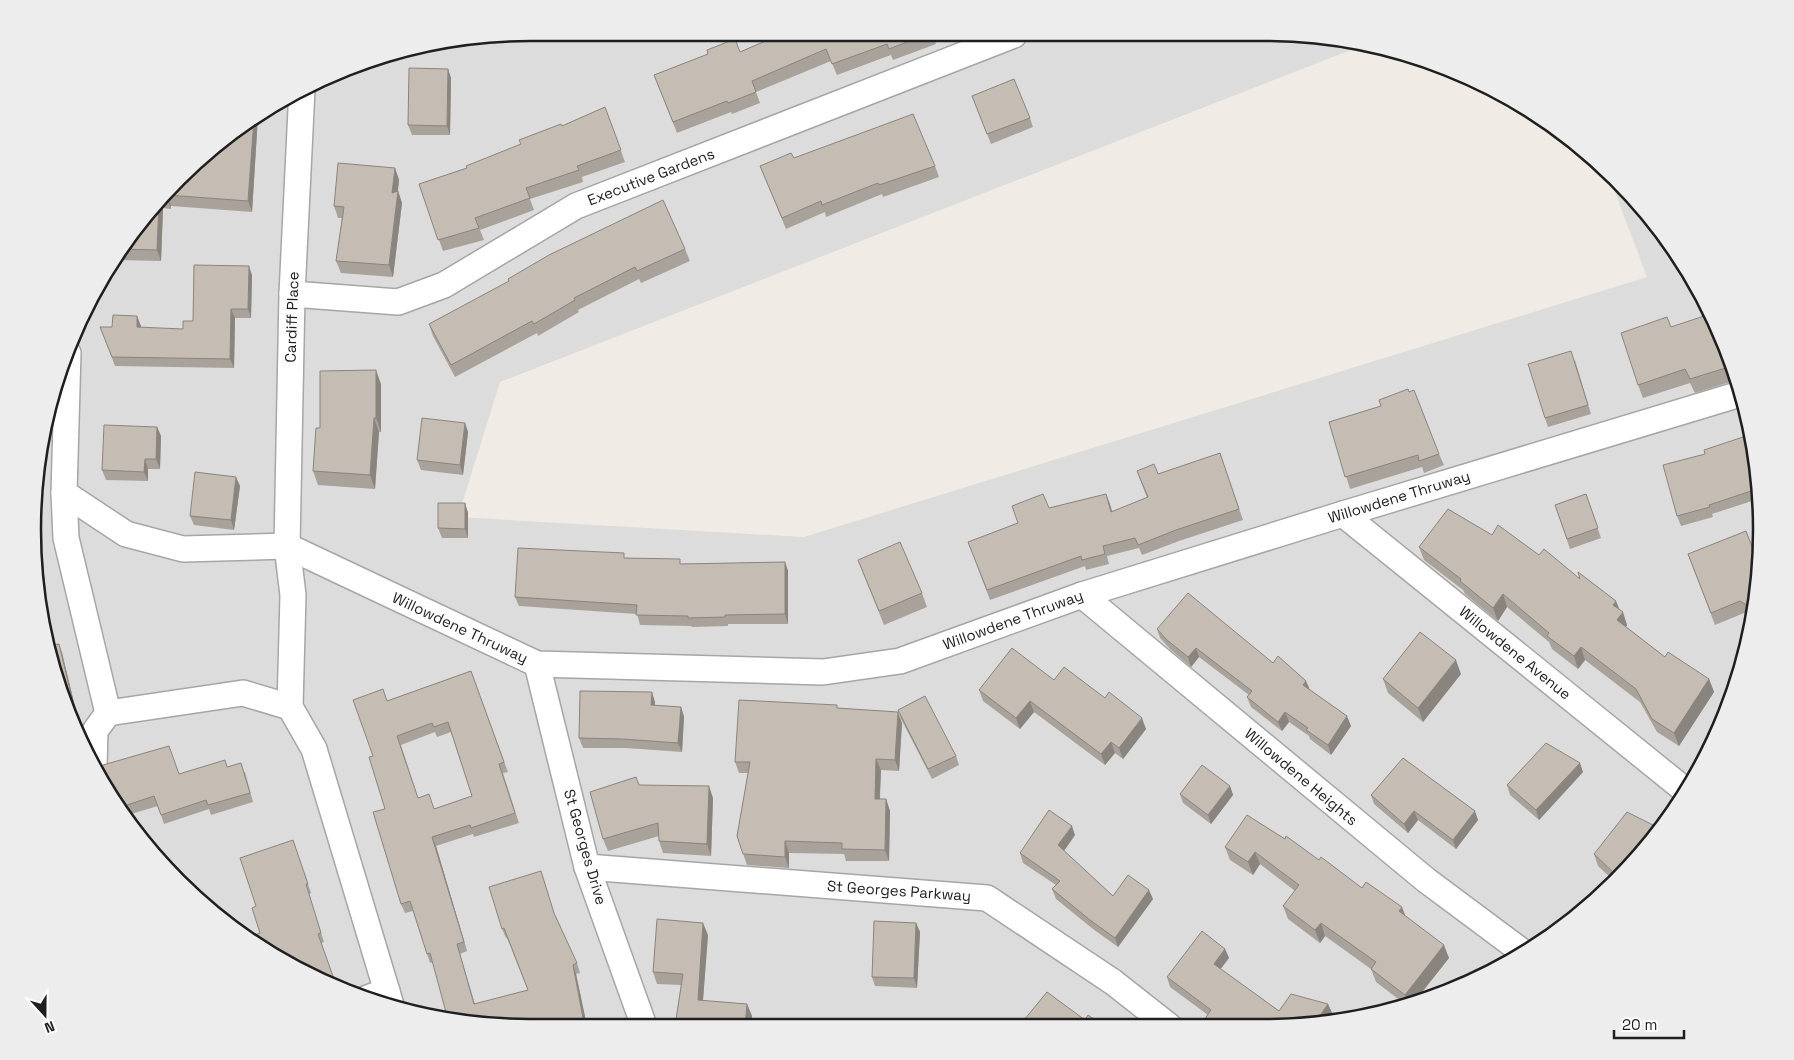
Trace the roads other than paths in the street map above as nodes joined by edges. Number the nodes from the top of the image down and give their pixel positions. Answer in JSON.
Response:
{"nodes":[{"id":1,"x":999,"y":41,"type":"edge"},
{"id":2,"x":302,"y":99,"type":"edge"},
{"id":3,"x":292,"y":294,"type":"junction"},
{"id":4,"x":66,"y":377,"type":"edge"},
{"id":5,"x":1734,"y":396,"type":"edge"},
{"id":6,"x":64,"y":493,"type":"junction"},
{"id":7,"x":1343,"y":514,"type":"junction"},
{"id":8,"x":287,"y":546,"type":"junction"},
{"id":9,"x":1082,"y":595,"type":"junction"},
{"id":10,"x":537,"y":664,"type":"junction"},
{"id":11,"x":290,"y":707,"type":"junction"},
{"id":12,"x":108,"y":713,"type":"junction"},
{"id":13,"x":94,"y":751,"type":"edge"},
{"id":14,"x":1682,"y":782,"type":"edge"},
{"id":15,"x":587,"y":867,"type":"junction"},
{"id":16,"x":1517,"y":948,"type":"edge"},
{"id":17,"x":380,"y":995,"type":"edge"},
{"id":18,"x":639,"y":1019,"type":"edge"},
{"id":19,"x":1161,"y":1019,"type":"edge"}],
"edges":[{"from":1,"to":3,"type":"street","name":"Executive Gardens"},
{"from":2,"to":3,"type":"street","name":"Cardiff Place"},
{"from":3,"to":8,"type":"street","name":"Cardiff Place"},
{"from":4,"to":6,"type":"street"},
{"from":5,"to":7,"type":"street","name":"Willowdene Thruway"},
{"from":6,"to":8,"type":"street","name":"Willowdene Thruway"},
{"from":6,"to":12,"type":"street"},
{"from":7,"to":9,"type":"street","name":"Willowdene Thruway"},
{"from":7,"to":14,"type":"street","name":"Willowdene Avenue"},
{"from":8,"to":10,"type":"street","name":"Willowdene Thruway"},
{"from":8,"to":11,"type":"street"},
{"from":9,"to":10,"type":"street","name":"Willowdene Thruway"},
{"from":9,"to":16,"type":"street","name":"Willowdene Heights"},
{"from":10,"to":15,"type":"street","name":"St Georges Drive"},
{"from":11,"to":12,"type":"street"},
{"from":11,"to":17,"type":"street"},
{"from":12,"to":13,"type":"street"},
{"from":15,"to":18,"type":"street","name":"St Georges Drive"},
{"from":15,"to":19,"type":"street","name":"St Georges Parkway"}]}
